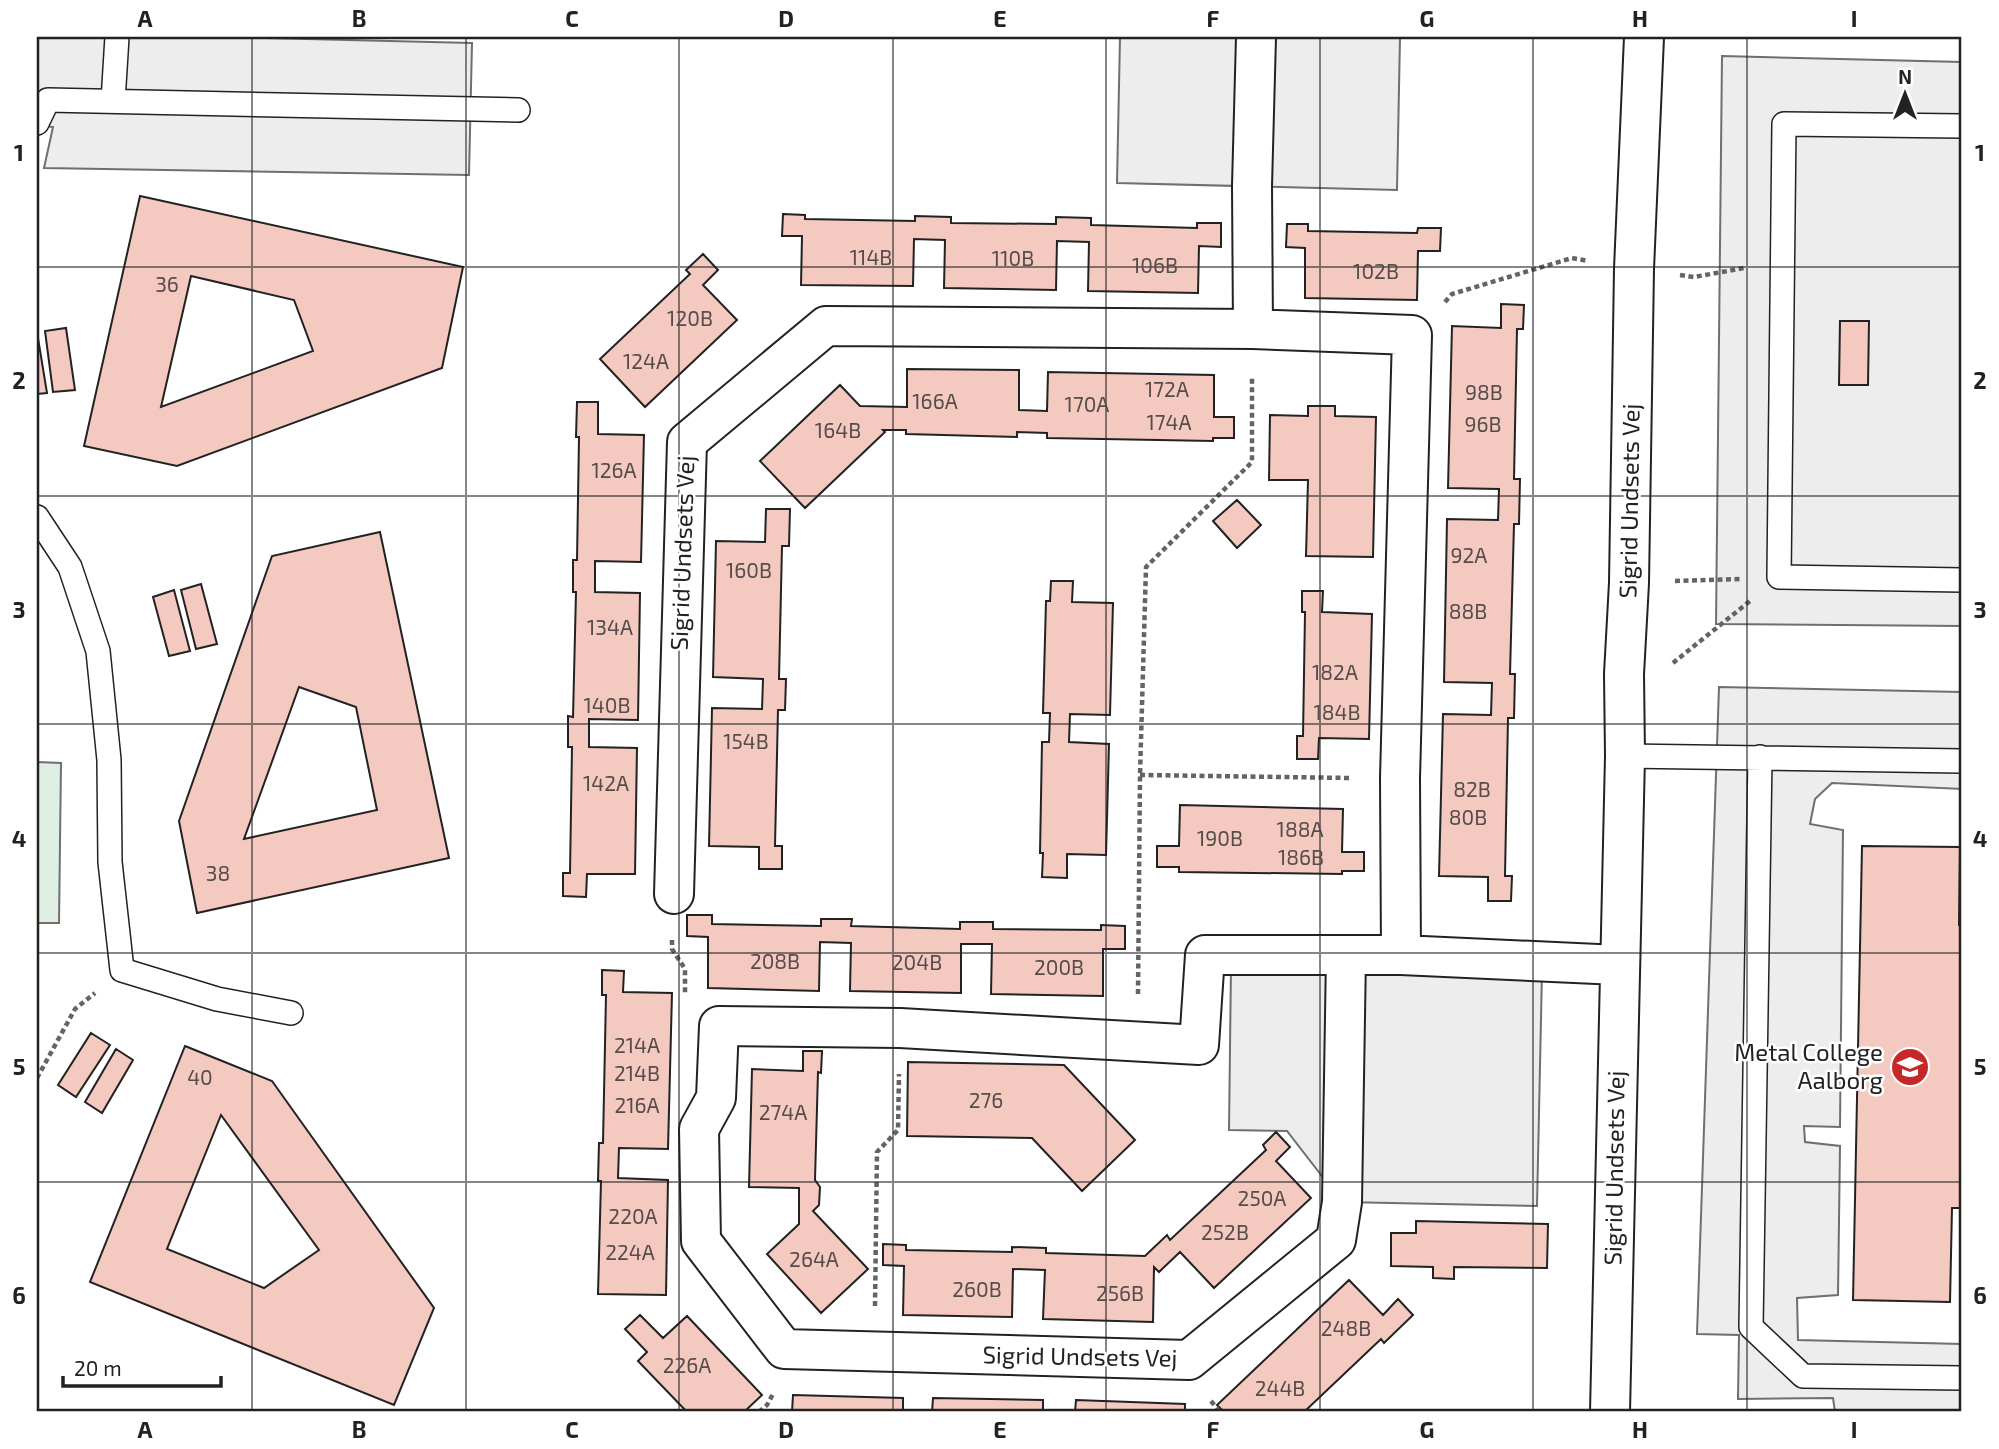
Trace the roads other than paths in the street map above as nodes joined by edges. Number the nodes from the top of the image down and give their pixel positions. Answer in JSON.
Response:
{"nodes":[{"id":1,"x":117,"y":37,"type":"edge"},
{"id":2,"x":1256,"y":37,"type":"edge"},
{"id":3,"x":1644,"y":37,"type":"edge"},
{"id":4,"x":113,"y":101,"type":"junction"},
{"id":5,"x":518,"y":110,"type":"dead end"},
{"id":6,"x":37,"y":123,"type":"edge"},
{"id":7,"x":1962,"y":126,"type":"edge"},
{"id":8,"x":1253,"y":329,"type":"junction"},
{"id":9,"x":37,"y":517,"type":"edge"},
{"id":10,"x":1962,"y":580,"type":"edge"},
{"id":11,"x":1625,"y":756,"type":"junction"},
{"id":12,"x":1760,"y":757,"type":"junction"},
{"id":13,"x":1962,"y":761,"type":"edge"},
{"id":14,"x":674,"y":894,"type":"road end"},
{"id":15,"x":1346,"y":955,"type":"junction"},
{"id":16,"x":1401,"y":955,"type":"junction"},
{"id":17,"x":1619,"y":965,"type":"junction"},
{"id":18,"x":290,"y":1013,"type":"dead end"},
{"id":19,"x":1962,"y":1378,"type":"edge"},
{"id":20,"x":1610,"y":1412,"type":"edge"}],
"edges":[{"from":1,"to":4,"type":"lane"},
{"from":2,"to":8,"type":"street"},
{"from":3,"to":11,"type":"street","name":"Sigrid Undsets Vej"},
{"from":4,"to":5,"type":"lane"},
{"from":4,"to":6,"type":"lane"},
{"from":7,"to":10,"type":"lane"},
{"from":8,"to":14,"type":"street","name":"Sigrid Undsets Vej"},
{"from":8,"to":16,"type":"street","name":"Sigrid Undsets Vej"},
{"from":9,"to":18,"type":"lane"},
{"from":11,"to":12,"type":"lane"},
{"from":11,"to":17,"type":"street","name":"Sigrid Undsets Vej"},
{"from":12,"to":13,"type":"lane"},
{"from":12,"to":19,"type":"lane"},
{"from":15,"to":15,"type":"street","name":"Sigrid Undsets Vej"},
{"from":15,"to":16,"type":"street"},
{"from":16,"to":17,"type":"street"},
{"from":17,"to":20,"type":"street","name":"Sigrid Undsets Vej"}]}
